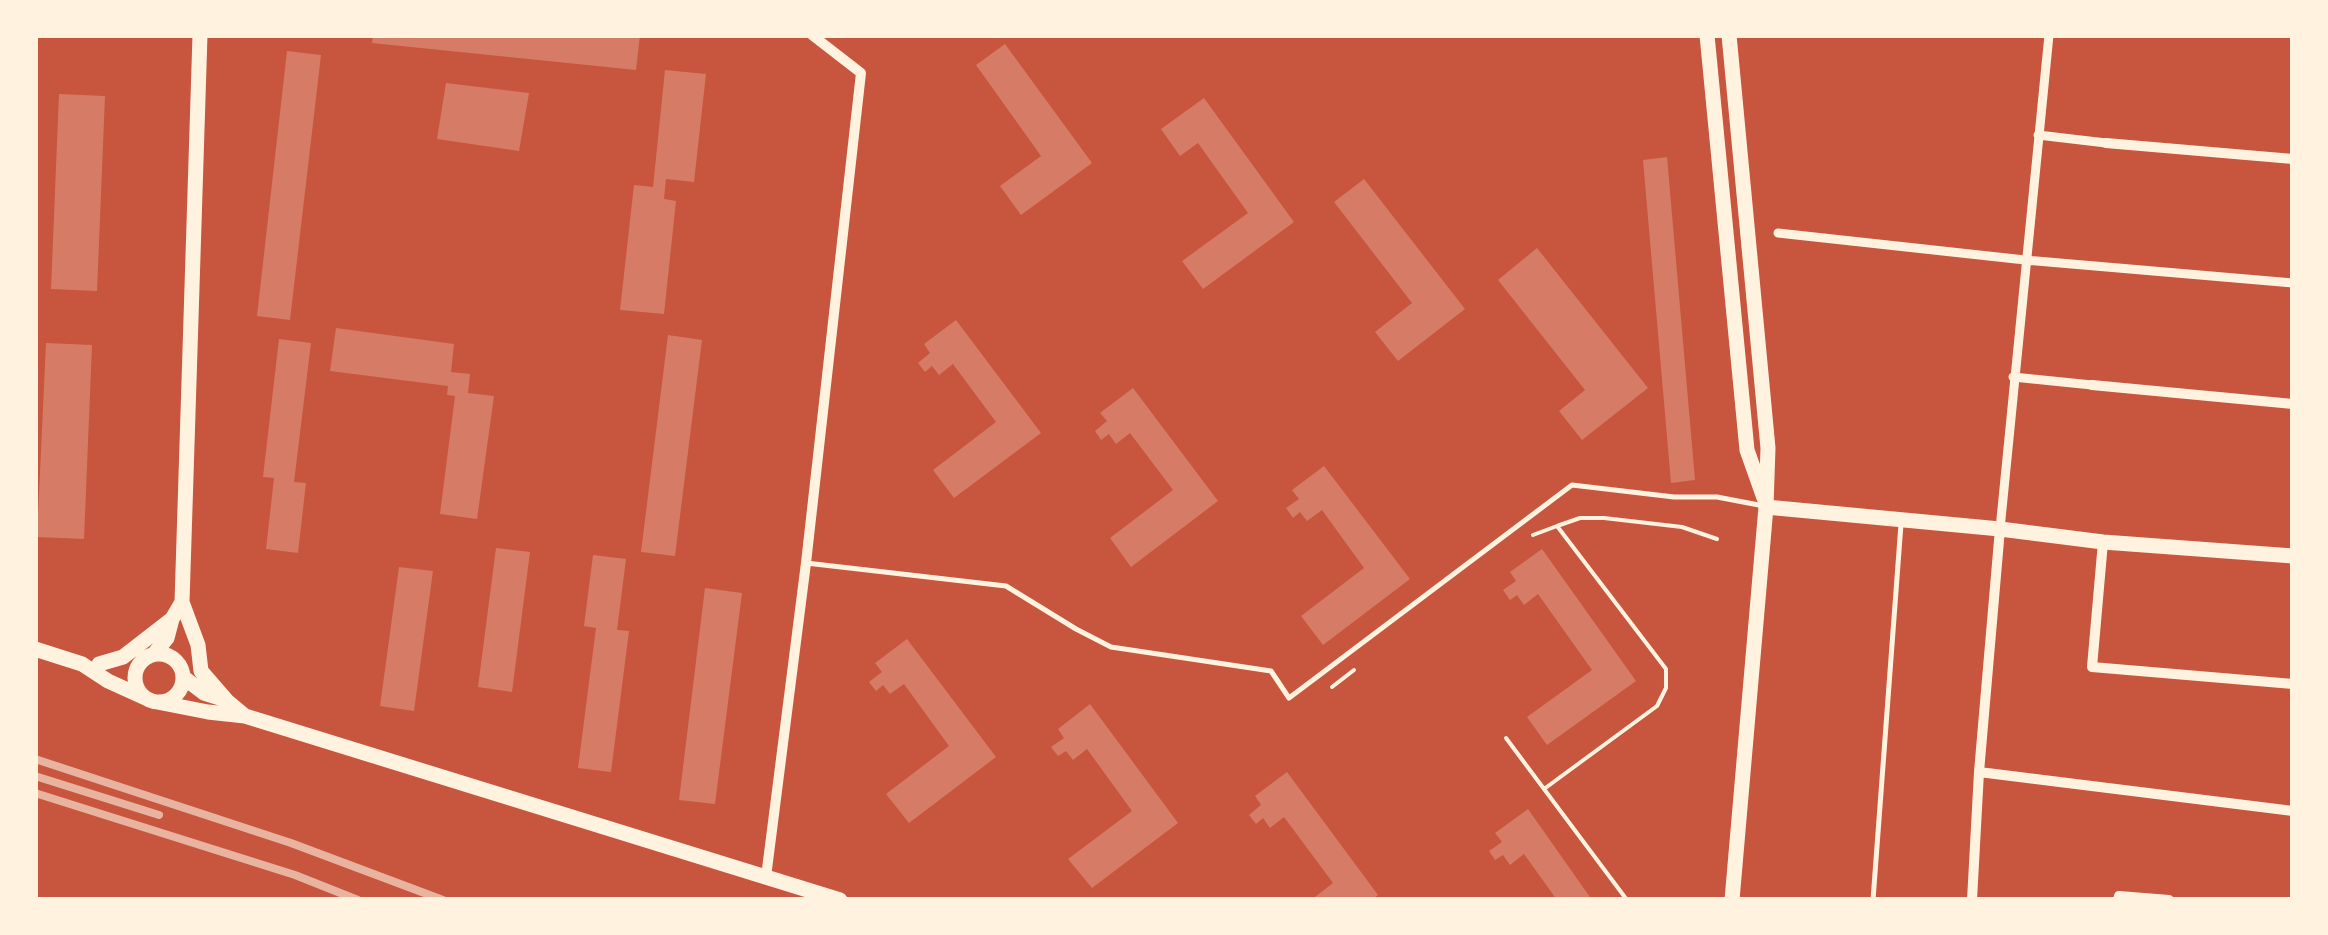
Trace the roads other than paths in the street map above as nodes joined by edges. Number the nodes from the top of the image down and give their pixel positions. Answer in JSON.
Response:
{"nodes":[{"id":1,"x":200,"y":35,"type":"edge"},
{"id":2,"x":812,"y":35,"type":"edge"},
{"id":3,"x":1707,"y":35,"type":"edge"},
{"id":4,"x":1729,"y":35,"type":"edge"},
{"id":5,"x":2048,"y":35,"type":"edge"},
{"id":6,"x":2038,"y":135,"type":"junction"},
{"id":7,"x":2106,"y":143,"type":"joint"},
{"id":8,"x":2293,"y":160,"type":"edge"},
{"id":9,"x":1778,"y":233,"type":"dead end"},
{"id":10,"x":2025,"y":260,"type":"junction"},
{"id":11,"x":2293,"y":283,"type":"edge"},
{"id":12,"x":2013,"y":377,"type":"junction"},
{"id":13,"x":2092,"y":385,"type":"joint"},
{"id":14,"x":2293,"y":404,"type":"edge"},
{"id":15,"x":1766,"y":507,"type":"junction"},
{"id":16,"x":1901,"y":519,"type":"junction"},
{"id":17,"x":2000,"y":529,"type":"junction"},
{"id":18,"x":2103,"y":542,"type":"junction"},
{"id":19,"x":2293,"y":556,"type":"edge"},
{"id":20,"x":806,"y":563,"type":"junction"},
{"id":21,"x":180,"y":619,"type":"junction"},
{"id":22,"x":35,"y":649,"type":"edge"},
{"id":23,"x":148,"y":658,"type":"junction"},
{"id":24,"x":82,"y":664,"type":"junction"},
{"id":25,"x":99,"y":664,"type":"junction"},
{"id":26,"x":181,"y":672,"type":"junction"},
{"id":27,"x":2293,"y":684,"type":"edge"},
{"id":28,"x":152,"y":700,"type":"junction"},
{"id":29,"x":227,"y":701,"type":"junction"},
{"id":30,"x":245,"y":716,"type":"junction"},
{"id":31,"x":1979,"y":772,"type":"junction"},
{"id":32,"x":2293,"y":810,"type":"edge"},
{"id":33,"x":766,"y":877,"type":"junction"},
{"id":34,"x":840,"y":900,"type":"edge"},
{"id":35,"x":1732,"y":900,"type":"edge"},
{"id":36,"x":1872,"y":900,"type":"edge"},
{"id":37,"x":1972,"y":900,"type":"edge"},
{"id":38,"x":2118,"y":900,"type":"edge"},
{"id":39,"x":2169,"y":900,"type":"edge"}],
"edges":[{"from":1,"to":21,"type":"main road"},
{"from":2,"to":20,"type":"street"},
{"from":3,"to":15,"type":"main road"},
{"from":4,"to":15,"type":"main road"},
{"from":5,"to":6,"type":"street"},
{"from":6,"to":7,"type":"street"},
{"from":6,"to":10,"type":"street"},
{"from":7,"to":8,"type":"street"},
{"from":9,"to":10,"type":"street"},
{"from":10,"to":11,"type":"street"},
{"from":10,"to":12,"type":"street"},
{"from":12,"to":13,"type":"street"},
{"from":12,"to":17,"type":"street"},
{"from":13,"to":14,"type":"street"},
{"from":15,"to":16,"type":"main road"},
{"from":15,"to":20,"type":"lane"},
{"from":15,"to":35,"type":"main road"},
{"from":16,"to":17,"type":"main road"},
{"from":16,"to":36,"type":"lane"},
{"from":17,"to":18,"type":"main road"},
{"from":17,"to":31,"type":"street"},
{"from":18,"to":19,"type":"main road"},
{"from":18,"to":27,"type":"street"},
{"from":20,"to":33,"type":"street"},
{"from":21,"to":23,"type":"main road"},
{"from":21,"to":25,"type":"main road"},
{"from":21,"to":26,"type":"main road"},
{"from":21,"to":29,"type":"main road"},
{"from":22,"to":24,"type":"main road"},
{"from":23,"to":25,"type":"main road"},
{"from":23,"to":26,"type":"main road"},
{"from":23,"to":28,"type":"main road"},
{"from":24,"to":25,"type":"main road"},
{"from":24,"to":28,"type":"main road"},
{"from":26,"to":28,"type":"main road"},
{"from":26,"to":29,"type":"main road"},
{"from":28,"to":30,"type":"main road"},
{"from":29,"to":30,"type":"main road"},
{"from":30,"to":33,"type":"main road"},
{"from":31,"to":32,"type":"street"},
{"from":31,"to":37,"type":"street"},
{"from":33,"to":34,"type":"main road"},
{"from":38,"to":39,"type":"street"}]}
